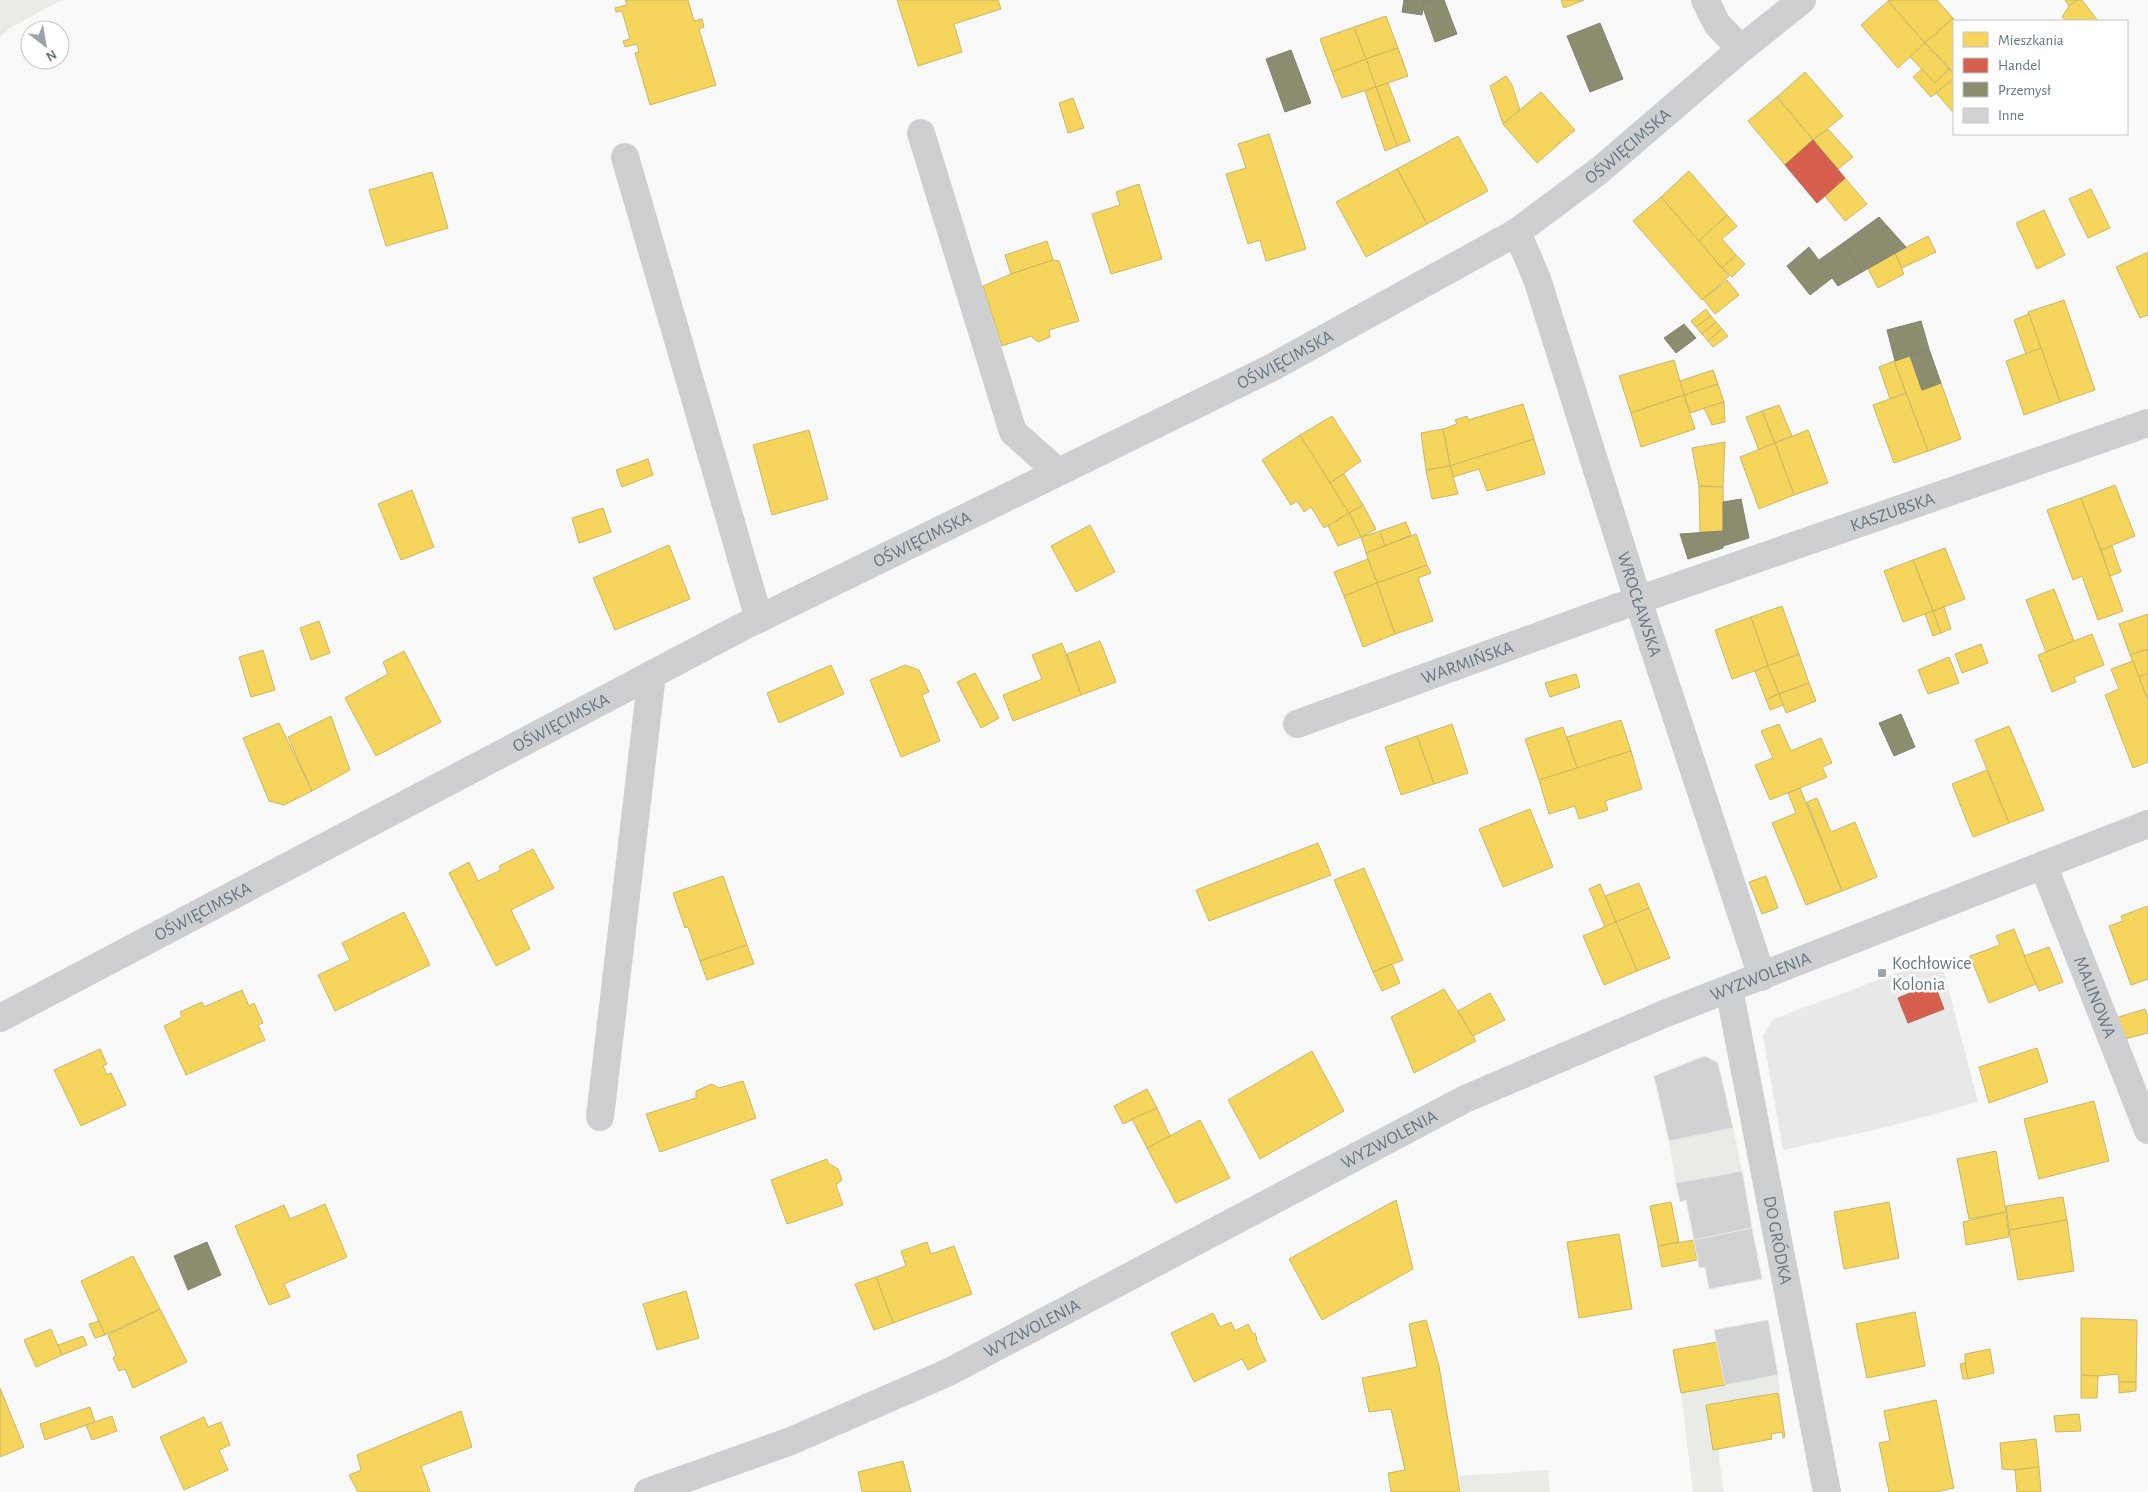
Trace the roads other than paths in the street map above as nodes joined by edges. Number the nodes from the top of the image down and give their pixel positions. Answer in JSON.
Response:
{"nodes":[{"id":1,"x":1705,"y":0,"type":"edge"},
{"id":2,"x":1802,"y":0,"type":"edge"},
{"id":3,"x":1741,"y":49,"type":"junction"},
{"id":4,"x":921,"y":133,"type":"dead end"},
{"id":5,"x":626,"y":157,"type":"dead end"},
{"id":6,"x":1517,"y":232,"type":"junction"},
{"id":7,"x":2148,"y":423,"type":"edge"},
{"id":8,"x":1058,"y":472,"type":"junction"},
{"id":9,"x":1638,"y":600,"type":"junction"},
{"id":10,"x":759,"y":618,"type":"junction"},
{"id":11,"x":652,"y":674,"type":"junction"},
{"id":12,"x":1297,"y":724,"type":"dead end"},
{"id":13,"x":2148,"y":824,"type":"edge"},
{"id":14,"x":2043,"y":865,"type":"junction"},
{"id":15,"x":1762,"y":977,"type":"junction"},
{"id":16,"x":1728,"y":989,"type":"junction"},
{"id":17,"x":0,"y":1018,"type":"edge"},
{"id":18,"x":600,"y":1118,"type":"dead end"},
{"id":19,"x":2148,"y":1130,"type":"edge"},
{"id":20,"x":648,"y":1492,"type":"edge"},
{"id":21,"x":1826,"y":1492,"type":"edge"}],
"edges":[{"from":1,"to":3,"type":"street"},
{"from":2,"to":3,"type":"street","name":"OŚWIĘCIMSKA"},
{"from":3,"to":6,"type":"street","name":"OŚWIĘCIMSKA"},
{"from":4,"to":8,"type":"street"},
{"from":5,"to":10,"type":"street"},
{"from":6,"to":8,"type":"street","name":"OŚWIĘCIMSKA"},
{"from":6,"to":9,"type":"street","name":"WROCŁAWSKA"},
{"from":7,"to":9,"type":"street","name":"KASZUBSKA"},
{"from":8,"to":10,"type":"street","name":"OŚWIĘCIMSKA"},
{"from":9,"to":12,"type":"street","name":"WARMIŃSKA"},
{"from":9,"to":15,"type":"street","name":"WROCŁAWSKA"},
{"from":10,"to":11,"type":"street","name":"OŚWIĘCIMSKA"},
{"from":11,"to":17,"type":"street","name":"OŚWIĘCIMSKA"},
{"from":11,"to":18,"type":"street"},
{"from":13,"to":14,"type":"street","name":"WYZWOLENIA"},
{"from":14,"to":15,"type":"street","name":"WYZWOLENIA"},
{"from":14,"to":19,"type":"street","name":"MALINOWA"},
{"from":15,"to":16,"type":"street","name":"WYZWOLENIA"},
{"from":16,"to":20,"type":"street","name":"WYZWOLENIA"},
{"from":16,"to":21,"type":"street","name":"DO GRÓDKA"}]}
